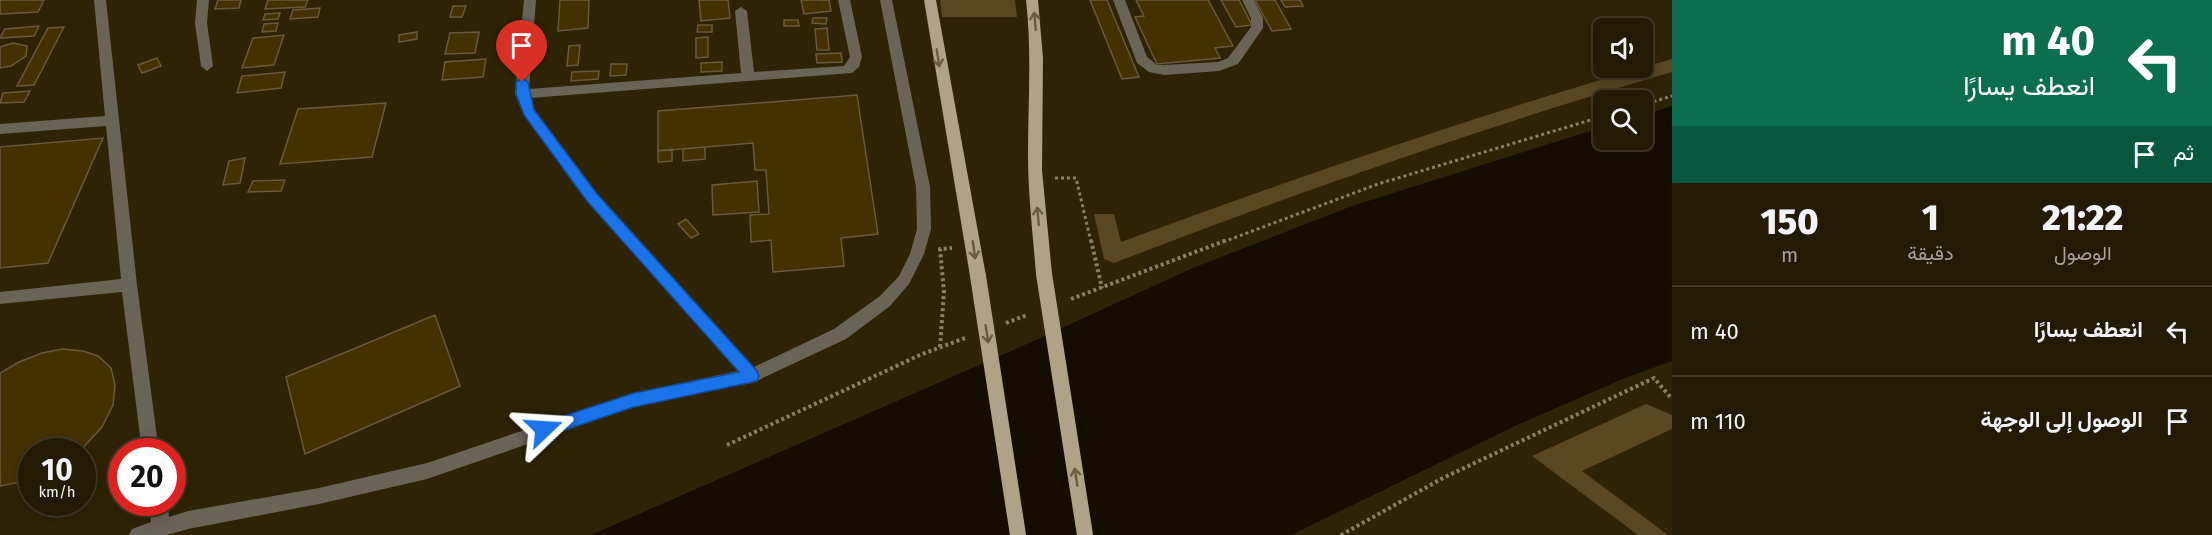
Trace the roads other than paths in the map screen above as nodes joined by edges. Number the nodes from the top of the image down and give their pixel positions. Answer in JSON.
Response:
{"nodes":[{"id":1,"x":100,"y":0,"type":"edge"},
{"id":2,"x":203,"y":0,"type":"edge"},
{"id":3,"x":530,"y":0,"type":"edge"},
{"id":4,"x":844,"y":0,"type":"edge"},
{"id":5,"x":886,"y":0,"type":"edge"},
{"id":6,"x":930,"y":0,"type":"edge"},
{"id":7,"x":1032,"y":0,"type":"edge"},
{"id":8,"x":1119,"y":0,"type":"edge"},
{"id":9,"x":1248,"y":0,"type":"edge"},
{"id":10,"x":741,"y":12,"type":"dead end"},
{"id":11,"x":207,"y":66,"type":"dead end"},
{"id":12,"x":748,"y":77,"type":"junction"},
{"id":13,"x":522,"y":94,"type":"junction"},
{"id":14,"x":111,"y":121,"type":"junction"},
{"id":15,"x":0,"y":129,"type":"edge"},
{"id":16,"x":129,"y":285,"type":"junction"},
{"id":17,"x":0,"y":298,"type":"edge"},
{"id":18,"x":752,"y":376,"type":"junction"},
{"id":19,"x":149,"y":438,"type":"edge"},
{"id":20,"x":160,"y":516,"type":"edge"},
{"id":21,"x":161,"y":528,"type":"junction"},
{"id":22,"x":138,"y":535,"type":"edge"},
{"id":23,"x":1018,"y":535,"type":"edge"},
{"id":24,"x":1085,"y":535,"type":"edge"}],
"edges":[{"from":1,"to":14,"type":"lane"},
{"from":2,"to":11,"type":"lane"},
{"from":3,"to":13,"type":"lane"},
{"from":4,"to":12,"type":"lane"},
{"from":5,"to":18,"type":"lane"},
{"from":6,"to":23,"type":"main road","one_way":true,"bridge":true},
{"from":24,"to":7,"type":"main road","one_way":true,"bridge":true},
{"from":8,"to":9,"type":"lane"},
{"from":10,"to":12,"type":"lane"},
{"from":12,"to":13,"type":"lane"},
{"from":13,"to":18,"type":"lane"},
{"from":14,"to":15,"type":"lane"},
{"from":14,"to":16,"type":"lane"},
{"from":16,"to":17,"type":"lane"},
{"from":16,"to":19,"type":"lane"},
{"from":18,"to":21,"type":"lane"},
{"from":20,"to":21,"type":"lane"},
{"from":21,"to":22,"type":"lane"}]}
